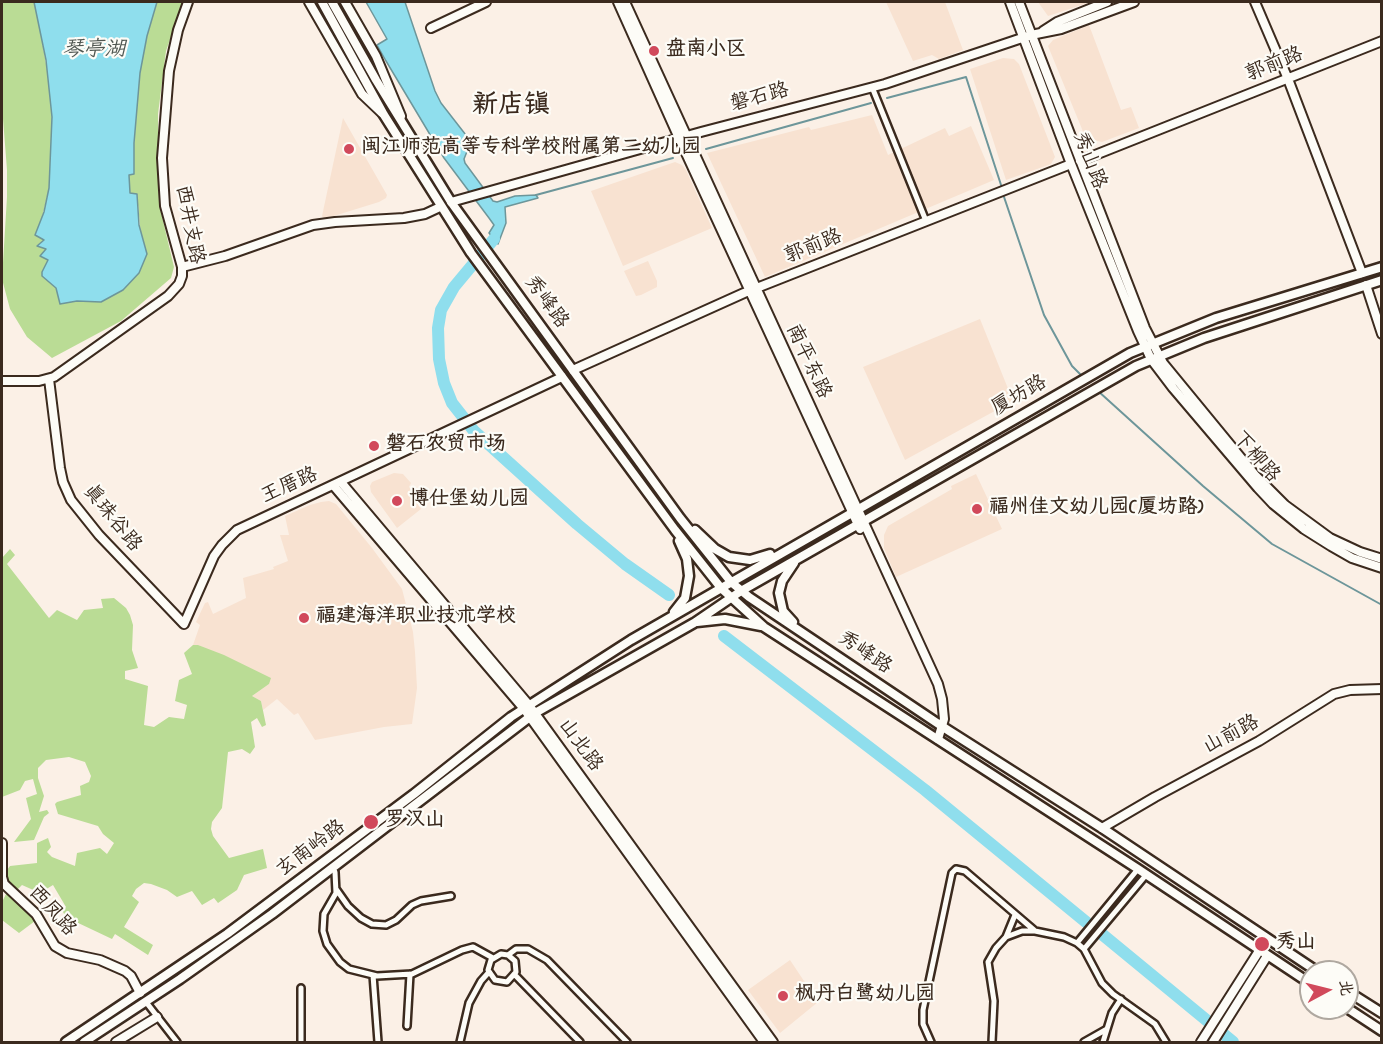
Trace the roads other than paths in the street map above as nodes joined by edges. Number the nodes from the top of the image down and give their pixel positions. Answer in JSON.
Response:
{"nodes":[{"id":1,"x":188,"y":2,"type":"edge"},
{"id":2,"x":309,"y":2,"type":"edge"},
{"id":3,"x":322,"y":2,"type":"edge"},
{"id":4,"x":332,"y":2,"type":"edge"},
{"id":5,"x":345,"y":2,"type":"edge"},
{"id":6,"x":486,"y":2,"type":"edge"},
{"id":7,"x":618,"y":2,"type":"edge"},
{"id":8,"x":625,"y":2,"type":"edge"},
{"id":9,"x":1010,"y":2,"type":"edge"},
{"id":10,"x":1019,"y":2,"type":"edge"},
{"id":11,"x":1107,"y":2,"type":"edge"},
{"id":12,"x":1134,"y":2,"type":"edge"},
{"id":13,"x":1255,"y":2,"type":"edge"},
{"id":14,"x":431,"y":28,"type":"dead end"},
{"id":15,"x":1042,"y":32,"type":"junction"},
{"id":16,"x":1028,"y":36,"type":"junction"},
{"id":17,"x":1382,"y":41,"type":"edge"},
{"id":18,"x":1288,"y":79,"type":"junction"},
{"id":19,"x":872,"y":87,"type":"junction"},
{"id":20,"x":384,"y":115,"type":"junction"},
{"id":21,"x":405,"y":126,"type":"junction"},
{"id":22,"x":682,"y":137,"type":"junction"},
{"id":23,"x":1080,"y":161,"type":"junction"},
{"id":24,"x":1071,"y":164,"type":"junction"},
{"id":25,"x":451,"y":202,"type":"junction"},
{"id":26,"x":440,"y":207,"type":"junction"},
{"id":27,"x":926,"y":221,"type":"junction"},
{"id":28,"x":182,"y":267,"type":"junction"},
{"id":29,"x":1382,"y":267,"type":"edge"},
{"id":30,"x":1362,"y":273,"type":"junction"},
{"id":31,"x":1382,"y":279,"type":"edge"},
{"id":32,"x":1366,"y":285,"type":"junction"},
{"id":33,"x":753,"y":290,"type":"junction"},
{"id":34,"x":1142,"y":330,"type":"junction"},
{"id":35,"x":1382,"y":334,"type":"edge"},
{"id":36,"x":1149,"y":345,"type":"junction"},
{"id":37,"x":1155,"y":357,"type":"junction"},
{"id":38,"x":573,"y":370,"type":"junction"},
{"id":39,"x":562,"y":377,"type":"junction"},
{"id":40,"x":49,"y":379,"type":"junction"},
{"id":41,"x":2,"y":381,"type":"edge"},
{"id":42,"x":337,"y":483,"type":"junction"},
{"id":43,"x":855,"y":512,"type":"junction"},
{"id":44,"x":680,"y":518,"type":"junction"},
{"id":45,"x":860,"y":523,"type":"junction"},
{"id":46,"x":675,"y":530,"type":"junction"},
{"id":47,"x":788,"y":550,"type":"junction"},
{"id":48,"x":1382,"y":559,"type":"edge"},
{"id":49,"x":796,"y":560,"type":"junction"},
{"id":50,"x":1382,"y":568,"type":"edge"},
{"id":51,"x":731,"y":582,"type":"junction"},
{"id":52,"x":721,"y":588,"type":"junction"},
{"id":53,"x":741,"y":591,"type":"junction"},
{"id":54,"x":731,"y":597,"type":"junction"},
{"id":55,"x":696,"y":603,"type":"joint"},
{"id":56,"x":710,"y":616,"type":"junction"},
{"id":57,"x":665,"y":621,"type":"junction"},
{"id":58,"x":184,"y":624,"type":"joint"},
{"id":59,"x":764,"y":627,"type":"junction"},
{"id":60,"x":808,"y":637,"type":"junction"},
{"id":61,"x":1382,"y":689,"type":"edge"},
{"id":62,"x":526,"y":707,"type":"junction"},
{"id":63,"x":532,"y":715,"type":"junction"},
{"id":64,"x":940,"y":725,"type":"junction"},
{"id":65,"x":935,"y":737,"type":"junction"},
{"id":66,"x":1102,"y":828,"type":"junction"},
{"id":67,"x":2,"y":843,"type":"edge"},
{"id":68,"x":1138,"y":869,"type":"junction"},
{"id":69,"x":335,"y":872,"type":"dead end"},
{"id":70,"x":1146,"y":875,"type":"junction"},
{"id":71,"x":336,"y":889,"type":"junction"},
{"id":72,"x":451,"y":896,"type":"dead end"},
{"id":73,"x":1015,"y":915,"type":"junction"},
{"id":74,"x":1035,"y":931,"type":"junction"},
{"id":75,"x":1006,"y":938,"type":"junction"},
{"id":76,"x":1077,"y":943,"type":"junction"},
{"id":77,"x":1084,"y":949,"type":"junction"},
{"id":78,"x":1263,"y":953,"type":"junction"},
{"id":79,"x":508,"y":955,"type":"junction"},
{"id":80,"x":493,"y":958,"type":"junction"},
{"id":81,"x":1300,"y":960,"type":"edge"},
{"id":82,"x":489,"y":972,"type":"junction"},
{"id":83,"x":410,"y":974,"type":"junction"},
{"id":84,"x":514,"y":974,"type":"junction"},
{"id":85,"x":373,"y":975,"type":"junction"},
{"id":86,"x":1299,"y":976,"type":"edge"},
{"id":87,"x":301,"y":988,"type":"dead end"},
{"id":88,"x":140,"y":993,"type":"junction"},
{"id":89,"x":1121,"y":999,"type":"junction"},
{"id":90,"x":1359,"y":999,"type":"edge"},
{"id":91,"x":146,"y":1002,"type":"junction"},
{"id":92,"x":1382,"y":1014,"type":"edge"},
{"id":93,"x":1359,"y":1016,"type":"edge"},
{"id":94,"x":157,"y":1017,"type":"junction"},
{"id":95,"x":407,"y":1026,"type":"dead end"},
{"id":96,"x":1107,"y":1029,"type":"junction"},
{"id":97,"x":1382,"y":1031,"type":"edge"},
{"id":98,"x":1214,"y":1041,"type":"edge"},
{"id":99,"x":66,"y":1042,"type":"edge"},
{"id":100,"x":84,"y":1042,"type":"edge"},
{"id":101,"x":116,"y":1042,"type":"edge"},
{"id":102,"x":177,"y":1042,"type":"edge"},
{"id":103,"x":301,"y":1042,"type":"edge"},
{"id":104,"x":378,"y":1042,"type":"edge"},
{"id":105,"x":460,"y":1042,"type":"edge"},
{"id":106,"x":580,"y":1042,"type":"edge"},
{"id":107,"x":627,"y":1042,"type":"edge"},
{"id":108,"x":764,"y":1042,"type":"edge"},
{"id":109,"x":772,"y":1042,"type":"edge"},
{"id":110,"x":931,"y":1042,"type":"edge"},
{"id":111,"x":992,"y":1042,"type":"edge"},
{"id":112,"x":1084,"y":1042,"type":"edge"},
{"id":113,"x":1103,"y":1042,"type":"edge"},
{"id":114,"x":1166,"y":1042,"type":"edge"},
{"id":115,"x":1202,"y":1042,"type":"edge"}],
"edges":[{"from":1,"to":28,"type":"street","name":"西井支路"},
{"from":2,"to":20,"type":"street"},
{"from":3,"to":20,"type":"main road","name":"秀峰路"},
{"from":4,"to":21,"type":"main road","name":"秀峰路"},
{"from":5,"to":21,"type":"street"},
{"from":6,"to":14,"type":"street"},
{"from":7,"to":22,"type":"street","name":"南平东路"},
{"from":8,"to":22,"type":"street","name":"南平东路"},
{"from":9,"to":16,"type":"street","name":"秀山路"},
{"from":10,"to":16,"type":"street","name":"秀山路"},
{"from":11,"to":15,"type":"street","name":"磐石路"},
{"from":12,"to":15,"type":"street","name":"磐石路"},
{"from":13,"to":18,"type":"street"},
{"from":15,"to":16,"type":"street","name":"磐石路"},
{"from":16,"to":19,"type":"street","name":"磐石路"},
{"from":16,"to":23,"type":"street","name":"秀山路"},
{"from":16,"to":24,"type":"street","name":"秀山路"},
{"from":17,"to":18,"type":"street","name":"郭前路"},
{"from":18,"to":23,"type":"street","name":"郭前路"},
{"from":18,"to":30,"type":"street"},
{"from":19,"to":22,"type":"street","name":"磐石路"},
{"from":19,"to":27,"type":"street"},
{"from":20,"to":26,"type":"main road","name":"秀峰路"},
{"from":21,"to":25,"type":"main road","name":"秀峰路"},
{"from":22,"to":25,"type":"street","name":"磐石路"},
{"from":22,"to":33,"type":"street","name":"南平东路"},
{"from":23,"to":34,"type":"street","name":"秀山路"},
{"from":24,"to":27,"type":"street","name":"郭前路"},
{"from":24,"to":34,"type":"street","name":"秀山路"},
{"from":25,"to":38,"type":"main road","name":"秀峰路"},
{"from":26,"to":28,"type":"street"},
{"from":26,"to":39,"type":"main road","name":"秀峰路"},
{"from":27,"to":33,"type":"street","name":"郭前路"},
{"from":28,"to":40,"type":"street","name":"西井支路"},
{"from":29,"to":30,"type":"main road","name":"厦坊路"},
{"from":30,"to":36,"type":"main road","name":"厦坊路"},
{"from":31,"to":32,"type":"main road","name":"厦坊路"},
{"from":32,"to":35,"type":"street"},
{"from":32,"to":37,"type":"main road","name":"厦坊路"},
{"from":33,"to":38,"type":"street","name":"郭前路"},
{"from":33,"to":43,"type":"street","name":"南平东路"},
{"from":34,"to":36,"type":"street","name":"下柳路"},
{"from":36,"to":37,"type":"street","name":"下柳路"},
{"from":36,"to":43,"type":"main road","name":"厦坊路"},
{"from":37,"to":45,"type":"main road","name":"厦坊路"},
{"from":37,"to":48,"type":"street","name":"下柳路"},
{"from":37,"to":50,"type":"street","name":"下柳路"},
{"from":38,"to":44,"type":"main road","name":"秀峰路"},
{"from":39,"to":42,"type":"street","name":"王厝路"},
{"from":39,"to":46,"type":"main road","name":"秀峰路"},
{"from":40,"to":41,"type":"street"},
{"from":40,"to":58,"type":"street","name":"真珠谷路"},
{"from":42,"to":58,"type":"street","name":"王厝路"},
{"from":42,"to":62,"type":"street","name":"山北路"},
{"from":43,"to":45,"type":"street","name":"南平东路"},
{"from":43,"to":47,"type":"main road","name":"厦坊路"},
{"from":44,"to":47,"type":"main road"},
{"from":44,"to":51,"type":"main road","name":"秀峰路"},
{"from":45,"to":49,"type":"main road","name":"厦坊路"},
{"from":45,"to":64,"type":"street","name":"南平东路"},
{"from":46,"to":52,"type":"main road","name":"秀峰路"},
{"from":46,"to":57,"type":"main road"},
{"from":47,"to":51,"type":"main road","name":"厦坊路"},
{"from":49,"to":53,"type":"main road","name":"厦坊路"},
{"from":49,"to":60,"type":"main road"},
{"from":51,"to":52,"type":"main road","name":"厦坊路"},
{"from":51,"to":53,"type":"main road","name":"秀峰路"},
{"from":52,"to":54,"type":"main road","name":"秀峰路"},
{"from":52,"to":55,"type":"main road","name":"厦坊路"},
{"from":53,"to":54,"type":"main road","name":"厦坊路"},
{"from":53,"to":60,"type":"main road","name":"秀峰路"},
{"from":54,"to":56,"type":"main road","name":"厦坊路"},
{"from":54,"to":59,"type":"main road","name":"秀峰路"},
{"from":55,"to":57,"type":"main road","name":"玄南岭路"},
{"from":56,"to":59,"type":"main road"},
{"from":56,"to":63,"type":"main road","name":"玄南岭路"},
{"from":57,"to":62,"type":"main road","name":"玄南岭路"},
{"from":59,"to":65,"type":"main road","name":"秀峰路"},
{"from":60,"to":64,"type":"main road","name":"秀峰路"},
{"from":61,"to":66,"type":"street","name":"山前路"},
{"from":62,"to":63,"type":"street","name":"山北路"},
{"from":62,"to":88,"type":"main road","name":"玄南岭路"},
{"from":63,"to":91,"type":"main road","name":"玄南岭路"},
{"from":63,"to":108,"type":"street","name":"山北路"},
{"from":63,"to":109,"type":"street","name":"山北路"},
{"from":64,"to":65,"type":"street","name":"南平东路"},
{"from":64,"to":66,"type":"main road","name":"秀峰路"},
{"from":65,"to":68,"type":"main road","name":"秀峰路"},
{"from":66,"to":81,"type":"main road","name":"秀峰路"},
{"from":67,"to":88,"type":"street","name":"西凤路"},
{"from":68,"to":70,"type":"main road","name":"秀峰路"},
{"from":68,"to":76,"type":"street"},
{"from":69,"to":71,"type":"street"},
{"from":70,"to":77,"type":"street"},
{"from":70,"to":78,"type":"main road","name":"秀峰路"},
{"from":71,"to":72,"type":"street"},
{"from":71,"to":85,"type":"street"},
{"from":73,"to":74,"type":"street"},
{"from":73,"to":75,"type":"street"},
{"from":73,"to":110,"type":"street"},
{"from":74,"to":75,"type":"street"},
{"from":74,"to":76,"type":"street"},
{"from":75,"to":111,"type":"street"},
{"from":76,"to":77,"type":"street"},
{"from":77,"to":89,"type":"street"},
{"from":78,"to":86,"type":"main road","name":"秀峰路"},
{"from":78,"to":98,"type":"street"},
{"from":78,"to":115,"type":"street"},
{"from":79,"to":80,"type":"street"},
{"from":79,"to":84,"type":"street"},
{"from":79,"to":107,"type":"street"},
{"from":80,"to":82,"type":"street"},
{"from":80,"to":83,"type":"street"},
{"from":82,"to":84,"type":"street"},
{"from":82,"to":105,"type":"street"},
{"from":83,"to":85,"type":"street"},
{"from":83,"to":95,"type":"street"},
{"from":84,"to":106,"type":"street"},
{"from":85,"to":104,"type":"street"},
{"from":87,"to":103,"type":"street"},
{"from":88,"to":99,"type":"main road","name":"玄南岭路"},
{"from":89,"to":96,"type":"street"},
{"from":89,"to":114,"type":"street"},
{"from":90,"to":92,"type":"main road"},
{"from":91,"to":94,"type":"street"},
{"from":91,"to":100,"type":"main road","name":"玄南岭路"},
{"from":93,"to":97,"type":"main road"},
{"from":94,"to":101,"type":"street"},
{"from":94,"to":102,"type":"street"},
{"from":96,"to":112,"type":"street"},
{"from":96,"to":113,"type":"street"}]}
